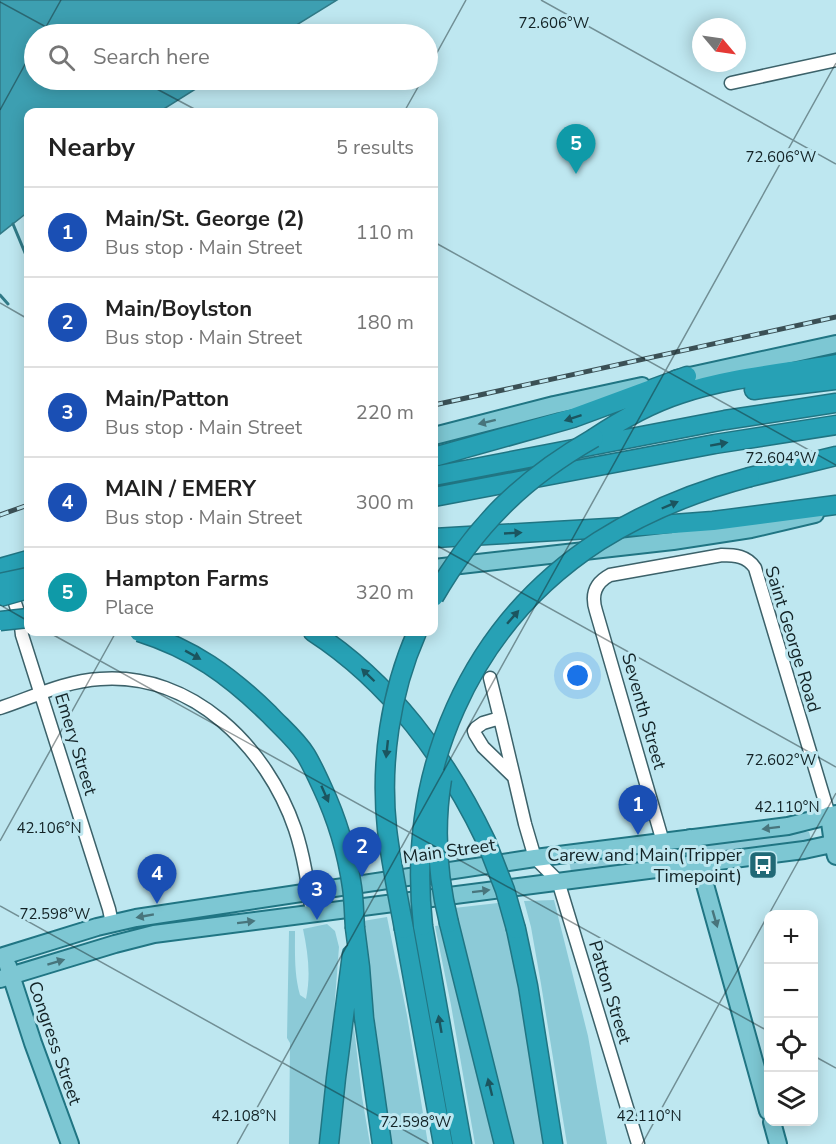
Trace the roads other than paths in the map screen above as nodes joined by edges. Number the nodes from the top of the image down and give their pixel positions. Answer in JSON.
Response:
{"nodes":[{"id":1,"x":836,"y":60,"type":"edge"},
{"id":2,"x":730,"y":83,"type":"dead end"},
{"id":3,"x":836,"y":344,"type":"edge"},
{"id":4,"x":836,"y":364,"type":"edge"},
{"id":5,"x":687,"y":376,"type":"junction"},
{"id":6,"x":836,"y":380,"type":"edge"},
{"id":7,"x":769,"y":381,"type":"junction"},
{"id":8,"x":836,"y":403,"type":"edge"},
{"id":9,"x":836,"y":425,"type":"edge"},
{"id":10,"x":438,"y":435,"type":"edge"},
{"id":11,"x":438,"y":456,"type":"edge"},
{"id":12,"x":836,"y":456,"type":"edge"},
{"id":13,"x":836,"y":468,"type":"edge"},
{"id":14,"x":438,"y":475,"type":"edge"},
{"id":15,"x":752,"y":477,"type":"junction"},
{"id":16,"x":438,"y":496,"type":"edge"},
{"id":17,"x":836,"y":507,"type":"edge"},
{"id":18,"x":438,"y":538,"type":"edge"},
{"id":19,"x":24,"y":562,"type":"edge"},
{"id":20,"x":438,"y":568,"type":"edge"},
{"id":21,"x":24,"y":569,"type":"edge"},
{"id":22,"x":2,"y":576,"type":"edge"},
{"id":23,"x":24,"y":577,"type":"edge"},
{"id":24,"x":24,"y":590,"type":"edge"},
{"id":25,"x":595,"y":590,"type":"joint"},
{"id":26,"x":438,"y":591,"type":"edge"},
{"id":27,"x":0,"y":597,"type":"edge"},
{"id":28,"x":24,"y":614,"type":"edge"},
{"id":29,"x":24,"y":618,"type":"edge"},
{"id":30,"x":0,"y":623,"type":"edge"},
{"id":31,"x":24,"y":626,"type":"edge"},
{"id":32,"x":149,"y":636,"type":"edge"},
{"id":33,"x":319,"y":636,"type":"edge"},
{"id":34,"x":415,"y":636,"type":"edge"},
{"id":35,"x":487,"y":652,"type":"junction"},
{"id":36,"x":490,"y":678,"type":"dead end"},
{"id":37,"x":41,"y":693,"type":"junction"},
{"id":38,"x":0,"y":708,"type":"edge"},
{"id":39,"x":501,"y":718,"type":"junction"},
{"id":40,"x":514,"y":777,"type":"junction"},
{"id":41,"x":833,"y":813,"type":"edge"},
{"id":42,"x":690,"y":838,"type":"junction"},
{"id":43,"x":663,"y":842,"type":"junction"},
{"id":44,"x":835,"y":845,"type":"edge"},
{"id":45,"x":536,"y":858,"type":"junction"},
{"id":46,"x":699,"y":863,"type":"junction"},
{"id":47,"x":558,"y":881,"type":"junction"},
{"id":48,"x":309,"y":892,"type":"junction"},
{"id":49,"x":312,"y":913,"type":"junction"},
{"id":50,"x":112,"y":923,"type":"junction"},
{"id":51,"x":355,"y":928,"type":"junction"},
{"id":52,"x":3,"y":956,"type":"edge"},
{"id":53,"x":6,"y":978,"type":"edge"},
{"id":54,"x":764,"y":1097,"type":"edge"},
{"id":55,"x":773,"y":1126,"type":"edge"},
{"id":56,"x":553,"y":1140,"type":"edge"},
{"id":57,"x":442,"y":1141,"type":"edge"},
{"id":58,"x":70,"y":1144,"type":"edge"},
{"id":59,"x":329,"y":1144,"type":"edge"},
{"id":60,"x":382,"y":1144,"type":"edge"},
{"id":61,"x":462,"y":1144,"type":"edge"},
{"id":62,"x":504,"y":1144,"type":"edge"},
{"id":63,"x":638,"y":1144,"type":"edge"},
{"id":64,"x":778,"y":1144,"type":"edge"}],
"edges":[{"from":1,"to":2,"type":"street"},
{"from":3,"to":5,"type":"main road"},
{"from":4,"to":7,"type":"highway"},
{"from":5,"to":10,"type":"main road","one_way":true},
{"from":5,"to":11,"type":"highway","one_way":true},
{"from":6,"to":7,"type":"highway"},
{"from":7,"to":26,"type":"highway","bridge":true},
{"from":8,"to":14,"type":"highway"},
{"from":16,"to":9,"type":"highway","one_way":true},
{"from":12,"to":15,"type":"highway"},
{"from":13,"to":15,"type":"highway"},
{"from":35,"to":15,"type":"highway","one_way":true,"bridge":true},
{"from":18,"to":17,"type":"highway","one_way":true},
{"from":17,"to":20,"type":"main road"},
{"from":19,"to":22,"type":"highway"},
{"from":21,"to":22,"type":"main road"},
{"from":22,"to":23,"type":"highway","bridge":true},
{"from":22,"to":28,"type":"street","name":"Emery Street"},
{"from":24,"to":27,"type":"highway","bridge":true},
{"from":25,"to":41,"type":"street","name":"Saint George Road"},
{"from":25,"to":43,"type":"street","name":"Seventh Street"},
{"from":29,"to":30,"type":"highway","bridge":true},
{"from":31,"to":37,"type":"street","name":"Emery Street"},
{"from":32,"to":51,"type":"highway","one_way":true,"bridge":true},
{"from":56,"to":33,"type":"highway","one_way":true,"bridge":true},
{"from":34,"to":57,"type":"highway","one_way":true,"bridge":true},
{"from":61,"to":35,"type":"highway","one_way":true,"bridge":true},
{"from":62,"to":35,"type":"highway","one_way":true,"bridge":true},
{"from":36,"to":39,"type":"street"},
{"from":37,"to":38,"type":"street"},
{"from":37,"to":48,"type":"street"},
{"from":37,"to":50,"type":"street","name":"Emery Street"},
{"from":39,"to":40,"type":"street"},
{"from":39,"to":40,"type":"street"},
{"from":40,"to":45,"type":"street"},
{"from":41,"to":42,"type":"main road","name":"Main Street","one_way":true},
{"from":41,"to":44,"type":"main road"},
{"from":42,"to":43,"type":"main road","name":"Main Street"},
{"from":42,"to":46,"type":"main road"},
{"from":43,"to":45,"type":"main road","name":"Main Street"},
{"from":44,"to":46,"type":"main road"},
{"from":45,"to":47,"type":"street","name":"Patton Street"},
{"from":45,"to":48,"type":"main road","name":"Main Street"},
{"from":46,"to":47,"type":"main road"},
{"from":46,"to":54,"type":"main road","one_way":true},
{"from":49,"to":47,"type":"main road","one_way":true},
{"from":47,"to":63,"type":"street","name":"Patton Street"},
{"from":48,"to":49,"type":"street"},
{"from":48,"to":50,"type":"main road","name":"Main Street","one_way":true},
{"from":53,"to":49,"type":"main road","one_way":true},
{"from":50,"to":52,"type":"main road","name":"Main Street"},
{"from":51,"to":59,"type":"highway"},
{"from":51,"to":60,"type":"highway"},
{"from":52,"to":53,"type":"main road","name":"Congress Street"},
{"from":53,"to":58,"type":"main road","name":"Congress Street"},
{"from":55,"to":64,"type":"main road"}]}
